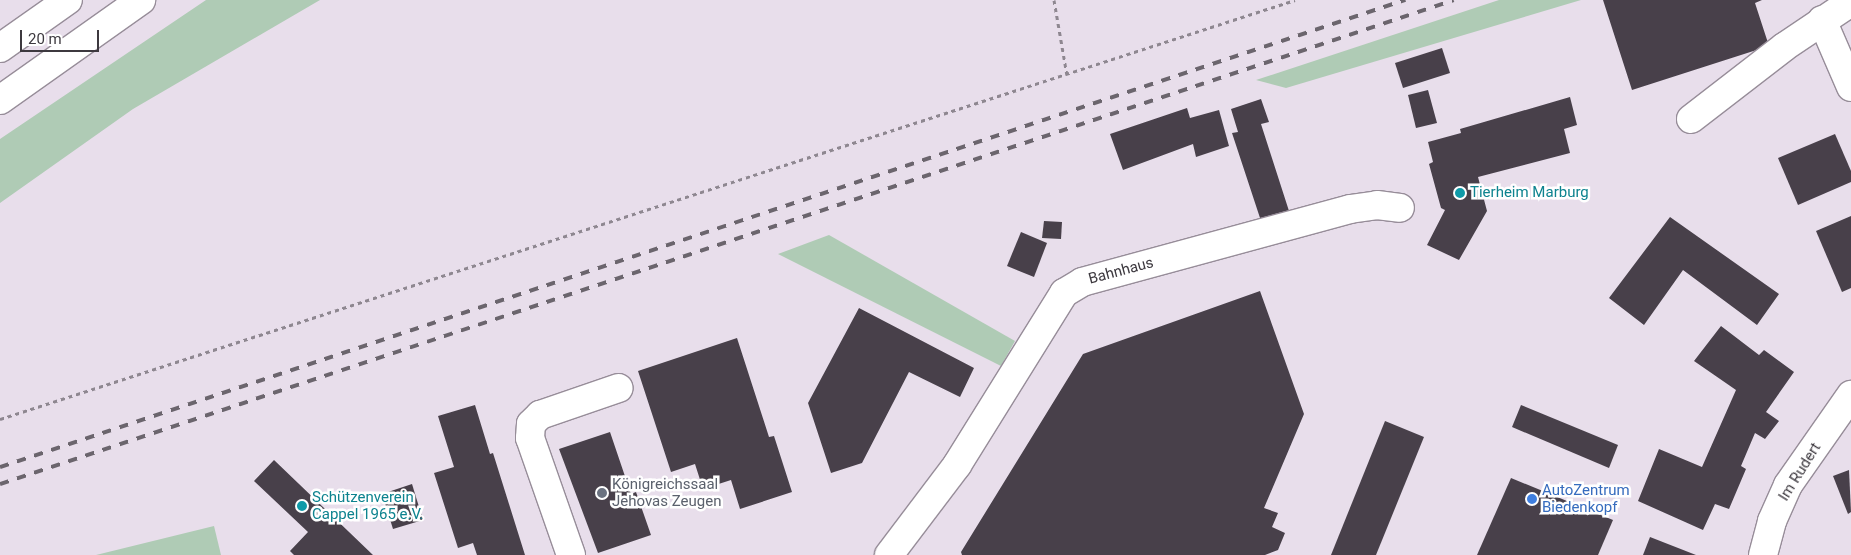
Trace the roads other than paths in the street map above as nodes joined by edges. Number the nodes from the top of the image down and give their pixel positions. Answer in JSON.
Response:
{"nodes":[{"id":1,"x":68,"y":0,"type":"edge"},
{"id":2,"x":141,"y":0,"type":"edge"},
{"id":3,"x":1851,"y":2,"type":"edge"},
{"id":4,"x":1822,"y":20,"type":"junction"},
{"id":5,"x":0,"y":48,"type":"edge"},
{"id":6,"x":1851,"y":87,"type":"edge"},
{"id":7,"x":0,"y":100,"type":"edge"},
{"id":8,"x":1691,"y":119,"type":"dead end"},
{"id":9,"x":1400,"y":208,"type":"dead end"},
{"id":10,"x":619,"y":388,"type":"dead end"},
{"id":11,"x":1851,"y":395,"type":"edge"},
{"id":12,"x":571,"y":555,"type":"edge"},
{"id":13,"x":889,"y":555,"type":"edge"},
{"id":14,"x":1763,"y":555,"type":"edge"}],
"edges":[{"from":1,"to":5,"type":"main road"},
{"from":2,"to":7,"type":"main road"},
{"from":3,"to":4,"type":"main road"},
{"from":4,"to":6,"type":"main road"},
{"from":4,"to":8,"type":"main road"},
{"from":9,"to":13,"type":"main road","name":"Bahnhaus"},
{"from":10,"to":12,"type":"main road"},
{"from":11,"to":14,"type":"main road","name":"Im Rudert"}]}
